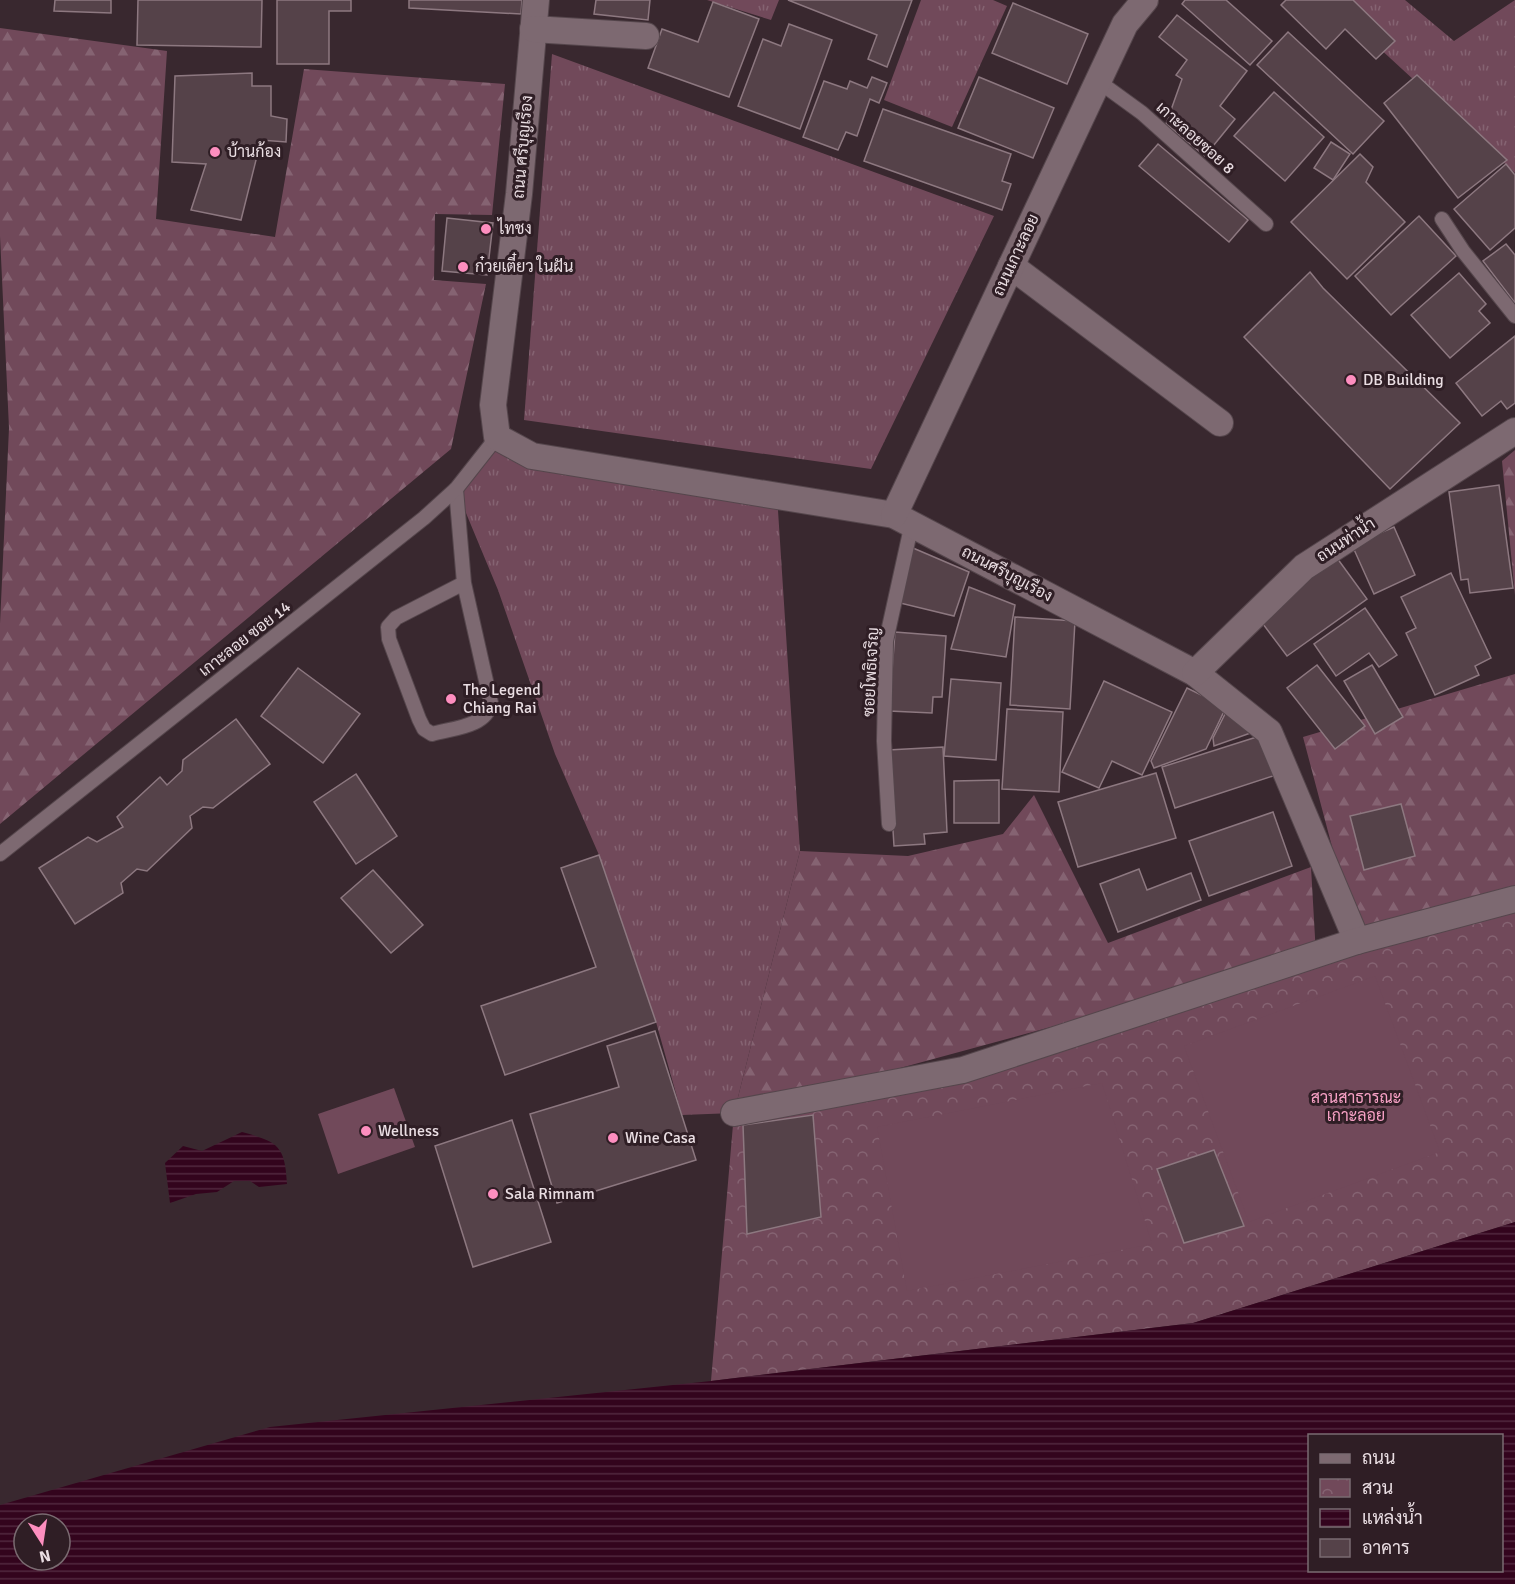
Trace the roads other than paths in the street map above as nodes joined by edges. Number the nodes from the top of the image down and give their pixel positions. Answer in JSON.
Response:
{"nodes":[{"id":1,"x":536,"y":0,"type":"edge"},
{"id":2,"x":1145,"y":0,"type":"edge"},
{"id":3,"x":533,"y":29,"type":"junction"},
{"id":4,"x":646,"y":36,"type":"dead end"},
{"id":5,"x":1098,"y":81,"type":"junction"},
{"id":6,"x":1442,"y":219,"type":"dead end"},
{"id":7,"x":1266,"y":224,"type":"dead end"},
{"id":8,"x":1011,"y":266,"type":"junction"},
{"id":9,"x":1515,"y":316,"type":"edge"},
{"id":10,"x":1220,"y":423,"type":"dead end"},
{"id":11,"x":1515,"y":431,"type":"edge"},
{"id":12,"x":497,"y":437,"type":"junction"},
{"id":13,"x":456,"y":489,"type":"junction"},
{"id":14,"x":903,"y":519,"type":"junction"},
{"id":15,"x":464,"y":583,"type":"junction"},
{"id":16,"x":1195,"y":673,"type":"junction"},
{"id":17,"x":889,"y":824,"type":"dead end"},
{"id":18,"x":0,"y":854,"type":"edge"},
{"id":19,"x":1515,"y":899,"type":"edge"},
{"id":20,"x":1357,"y":941,"type":"junction"},
{"id":21,"x":734,"y":1113,"type":"dead end"}],
"edges":[{"from":1,"to":3,"type":"street","name":"ถนน ศรีบุญเรือง"},
{"from":2,"to":5,"type":"street","name":"ถนนเกาะลอย"},
{"from":3,"to":4,"type":"street"},
{"from":3,"to":12,"type":"street","name":"ถนน ศรีบุญเรือง"},
{"from":5,"to":7,"type":"lane","name":"เกาะลอยซอย 8"},
{"from":5,"to":8,"type":"street","name":"ถนนเกาะลอย"},
{"from":6,"to":9,"type":"lane"},
{"from":8,"to":10,"type":"street"},
{"from":8,"to":14,"type":"street","name":"ถนนเกาะลอย"},
{"from":11,"to":16,"type":"street","name":"ถนนท่าน้ำ"},
{"from":12,"to":13,"type":"lane","name":"เกาะลอย ซอย 14"},
{"from":12,"to":14,"type":"street","name":"ถนนศรีบุญเรือง"},
{"from":13,"to":15,"type":"lane"},
{"from":13,"to":18,"type":"lane","name":"เกาะลอย ซอย 14"},
{"from":14,"to":16,"type":"street","name":"ถนนศรีบุญเรือง"},
{"from":14,"to":17,"type":"lane","name":"ซอยโพธิเจริญ"},
{"from":15,"to":15,"type":"lane"},
{"from":16,"to":20,"type":"street","name":"ถนนศรีบุญเรือง"},
{"from":19,"to":20,"type":"street"},
{"from":20,"to":21,"type":"street"}]}
